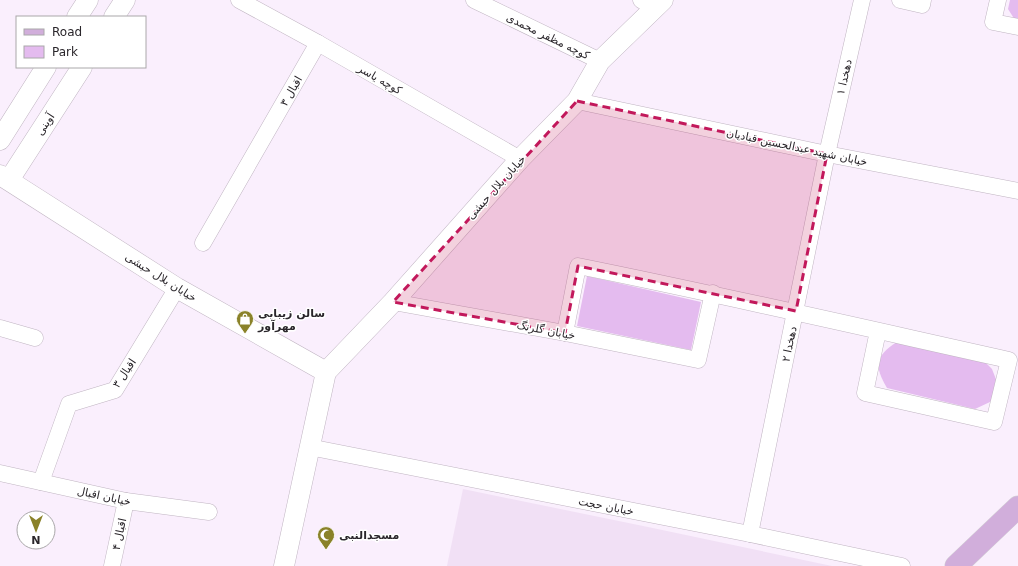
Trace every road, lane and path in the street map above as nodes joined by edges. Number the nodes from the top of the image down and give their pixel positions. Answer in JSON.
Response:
{"nodes":[{"id":1,"x":88,"y":0,"type":"edge"},
{"id":2,"x":125,"y":0,"type":"edge"},
{"id":3,"x":239,"y":0,"type":"edge"},
{"id":4,"x":474,"y":0,"type":"edge"},
{"id":5,"x":862,"y":0,"type":"edge"},
{"id":6,"x":900,"y":0,"type":"edge"},
{"id":7,"x":923,"y":0,"type":"edge"},
{"id":8,"x":998,"y":0,"type":"edge"},
{"id":9,"x":653,"y":2,"type":"edge"},
{"id":10,"x":78,"y":16,"type":"edge"},
{"id":11,"x":115,"y":16,"type":"edge"},
{"id":12,"x":1018,"y":28,"type":"edge"},
{"id":13,"x":318,"y":43,"type":"junction"},
{"id":14,"x":600,"y":61,"type":"junction"},
{"id":15,"x":45,"y":68,"type":"edge"},
{"id":16,"x":81,"y":68,"type":"edge"},
{"id":17,"x":577,"y":101,"type":"junction"},
{"id":18,"x":0,"y":140,"type":"edge"},
{"id":19,"x":827,"y":154,"type":"junction"},
{"id":20,"x":520,"y":159,"type":"junction"},
{"id":21,"x":4,"y":178,"type":"edge"},
{"id":22,"x":1018,"y":191,"type":"edge"},
{"id":23,"x":203,"y":243,"type":"dead end"},
{"id":24,"x":177,"y":288,"type":"junction"},
{"id":25,"x":713,"y":293,"type":"junction"},
{"id":26,"x":393,"y":302,"type":"junction"},
{"id":27,"x":796,"y":312,"type":"junction"},
{"id":28,"x":0,"y":328,"type":"edge"},
{"id":29,"x":878,"y":331,"type":"junction"},
{"id":30,"x":565,"y":333,"type":"junction"},
{"id":31,"x":35,"y":338,"type":"dead end"},
{"id":32,"x":326,"y":372,"type":"junction"},
{"id":33,"x":309,"y":447,"type":"junction"},
{"id":34,"x":0,"y":473,"type":"edge"},
{"id":35,"x":41,"y":482,"type":"junction"},
{"id":36,"x":126,"y":501,"type":"junction"},
{"id":37,"x":1018,"y":507,"type":"edge"},
{"id":38,"x":210,"y":512,"type":"dead end"},
{"id":39,"x":750,"y":534,"type":"junction"},
{"id":40,"x":112,"y":566,"type":"edge"},
{"id":41,"x":284,"y":566,"type":"edge"},
{"id":42,"x":902,"y":566,"type":"edge"},
{"id":43,"x":956,"y":566,"type":"edge"}],
"edges":[{"from":1,"to":10,"type":"street"},
{"from":2,"to":11,"type":"street"},
{"from":3,"to":13,"type":"street","name":"کوچه یاسر"},
{"from":4,"to":14,"type":"street","name":"کوچه مظفر محمدی"},
{"from":5,"to":19,"type":"street","name":"دهخدا ۱"},
{"from":6,"to":7,"type":"street"},
{"from":8,"to":12,"type":"street"},
{"from":9,"to":14,"type":"street","name":"خیابان بلال حبشی"},
{"from":13,"to":20,"type":"street","name":"کوچه یاسر"},
{"from":13,"to":23,"type":"street","name":"اقبال ۳"},
{"from":14,"to":17,"type":"street","name":"خیابان بلال حبشی"},
{"from":15,"to":18,"type":"street"},
{"from":16,"to":21,"type":"street","name":"آوینی"},
{"from":17,"to":19,"type":"street","name":"خیابان شهید عبدالحسین قبادیان"},
{"from":17,"to":20,"type":"street","name":"خیابان بلال حبشی"},
{"from":19,"to":22,"type":"street","name":"خیابان شهید عبدالحسین قبادیان"},
{"from":19,"to":27,"type":"street","name":"دهخدا ۲"},
{"from":20,"to":26,"type":"street","name":"خیابان بلال حبشی"},
{"from":21,"to":24,"type":"street","name":"خیابان بلال حبشی"},
{"from":24,"to":32,"type":"street","name":"خیابان بلال حبشی"},
{"from":24,"to":35,"type":"street","name":"اقبال ۳"},
{"from":25,"to":27,"type":"street"},
{"from":25,"to":30,"type":"street","name":"خیابان گلرنگ"},
{"from":25,"to":30,"type":"street"},
{"from":26,"to":30,"type":"street","name":"خیابان گلرنگ"},
{"from":26,"to":32,"type":"street","name":"خیابان بلال حبشی"},
{"from":27,"to":29,"type":"street"},
{"from":27,"to":39,"type":"street","name":"دهخدا ۲"},
{"from":28,"to":31,"type":"street"},
{"from":29,"to":29,"type":"street"},
{"from":32,"to":33,"type":"street"},
{"from":33,"to":39,"type":"street","name":"خیابان حجت"},
{"from":33,"to":41,"type":"street"},
{"from":34,"to":35,"type":"street","name":"خیابان اقبال"},
{"from":35,"to":36,"type":"street","name":"خیابان اقبال"},
{"from":36,"to":38,"type":"street","name":"خیابان اقبال"},
{"from":36,"to":40,"type":"street","name":"اقبال ۴"},
{"from":37,"to":43,"type":"main road"},
{"from":39,"to":42,"type":"street","name":"خیابان حجت"}]}
